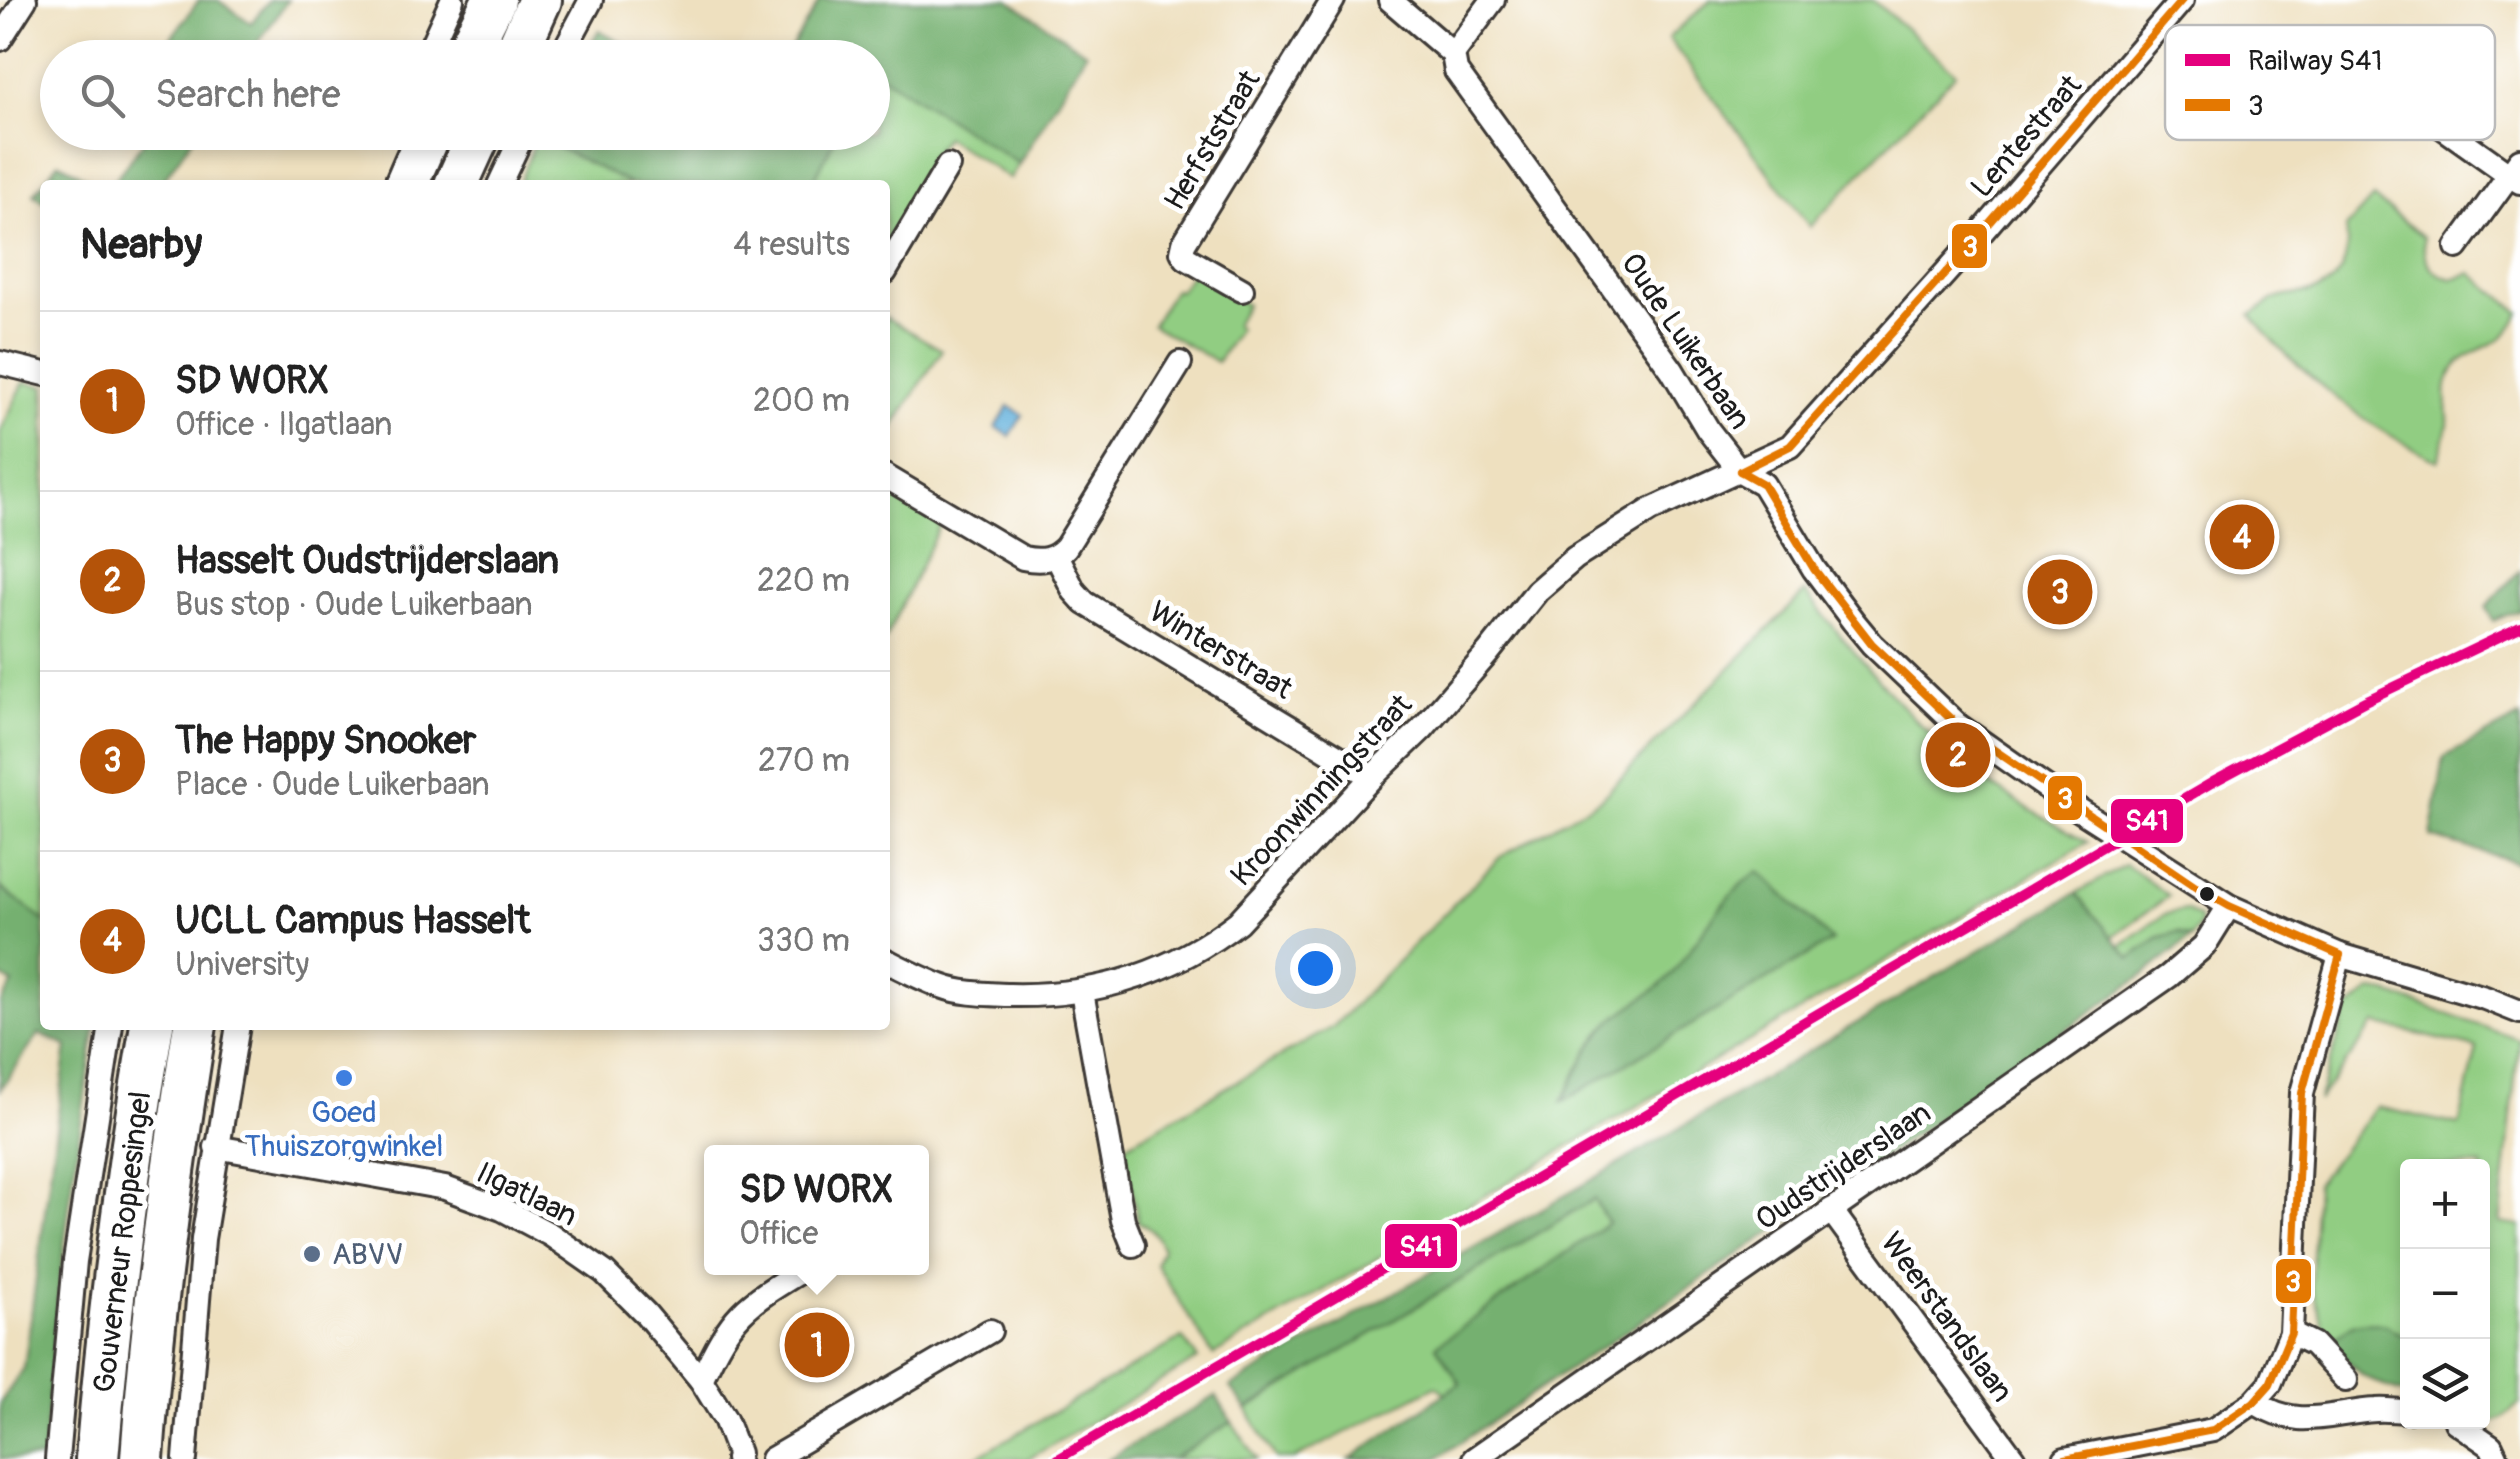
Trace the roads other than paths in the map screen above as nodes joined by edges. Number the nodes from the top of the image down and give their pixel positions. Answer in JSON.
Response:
{"nodes":[{"id":1,"x":25,"y":0,"type":"edge"},
{"id":2,"x":452,"y":0,"type":"edge"},
{"id":3,"x":494,"y":0,"type":"edge"},
{"id":4,"x":540,"y":0,"type":"edge"},
{"id":5,"x":591,"y":0,"type":"edge"},
{"id":6,"x":1332,"y":0,"type":"edge"},
{"id":7,"x":1390,"y":0,"type":"edge"},
{"id":8,"x":1493,"y":0,"type":"edge"},
{"id":9,"x":2152,"y":0,"type":"edge"},
{"id":10,"x":2177,"y":7,"type":"edge"},
{"id":11,"x":0,"y":39,"type":"edge"},
{"id":12,"x":434,"y":40,"type":"edge"},
{"id":13,"x":474,"y":40,"type":"edge"},
{"id":14,"x":522,"y":40,"type":"edge"},
{"id":15,"x":570,"y":40,"type":"edge"},
{"id":16,"x":1452,"y":54,"type":"junction"},
{"id":17,"x":2467,"y":140,"type":"edge"},
{"id":18,"x":422,"y":150,"type":"edge"},
{"id":19,"x":472,"y":150,"type":"edge"},
{"id":20,"x":515,"y":150,"type":"edge"},
{"id":21,"x":948,"y":166,"type":"dead end"},
{"id":22,"x":2516,"y":172,"type":"edge"},
{"id":23,"x":408,"y":180,"type":"edge"},
{"id":24,"x":458,"y":180,"type":"edge"},
{"id":25,"x":500,"y":180,"type":"edge"},
{"id":26,"x":2458,"y":247,"type":"dead end"},
{"id":27,"x":890,"y":264,"type":"edge"},
{"id":28,"x":1242,"y":290,"type":"dead end"},
{"id":29,"x":0,"y":363,"type":"edge"},
{"id":30,"x":1180,"y":363,"type":"dead end"},
{"id":31,"x":40,"y":373,"type":"edge"},
{"id":32,"x":1740,"y":471,"type":"junction"},
{"id":33,"x":890,"y":479,"type":"edge"},
{"id":34,"x":1057,"y":557,"type":"junction"},
{"id":35,"x":1372,"y":777,"type":"junction"},
{"id":36,"x":2230,"y":906,"type":"junction"},
{"id":37,"x":2340,"y":955,"type":"junction"},
{"id":38,"x":890,"y":962,"type":"edge"},
{"id":39,"x":1082,"y":992,"type":"junction"},
{"id":40,"x":2520,"y":1012,"type":"edge"},
{"id":41,"x":110,"y":1030,"type":"edge"},
{"id":42,"x":151,"y":1030,"type":"edge"},
{"id":43,"x":194,"y":1030,"type":"edge"},
{"id":44,"x":237,"y":1030,"type":"edge"},
{"id":45,"x":216,"y":1146,"type":"junction"},
{"id":46,"x":1831,"y":1210,"type":"junction"},
{"id":47,"x":1132,"y":1246,"type":"dead end"},
{"id":48,"x":794,"y":1275,"type":"edge"},
{"id":49,"x":990,"y":1331,"type":"dead end"},
{"id":50,"x":2291,"y":1332,"type":"junction"},
{"id":51,"x":700,"y":1380,"type":"junction"},
{"id":52,"x":2346,"y":1380,"type":"dead end"},
{"id":53,"x":2254,"y":1402,"type":"junction"},
{"id":54,"x":2400,"y":1410,"type":"edge"},
{"id":55,"x":2466,"y":1429,"type":"edge"},
{"id":56,"x":57,"y":1459,"type":"edge"},
{"id":57,"x":97,"y":1459,"type":"edge"},
{"id":58,"x":142,"y":1459,"type":"edge"},
{"id":59,"x":185,"y":1459,"type":"edge"},
{"id":60,"x":737,"y":1459,"type":"edge"},
{"id":61,"x":772,"y":1459,"type":"edge"},
{"id":62,"x":1474,"y":1459,"type":"edge"},
{"id":63,"x":2014,"y":1459,"type":"edge"},
{"id":64,"x":2065,"y":1459,"type":"edge"},
{"id":65,"x":2497,"y":1459,"type":"edge"}],
"edges":[{"from":1,"to":11,"type":"street"},
{"from":2,"to":12,"type":"street"},
{"from":3,"to":13,"type":"highway"},
{"from":4,"to":14,"type":"highway"},
{"from":5,"to":15,"type":"street"},
{"from":6,"to":28,"type":"street","name":"Herfststraat"},
{"from":7,"to":16,"type":"street","name":"Oude Luikerbaan"},
{"from":8,"to":16,"type":"street"},
{"from":9,"to":10,"type":"street"},
{"from":10,"to":32,"type":"street","name":"Lentestraat"},
{"from":16,"to":32,"type":"street","name":"Oude Luikerbaan"},
{"from":17,"to":22,"type":"street"},
{"from":18,"to":23,"type":"highway"},
{"from":19,"to":24,"type":"highway"},
{"from":20,"to":25,"type":"street"},
{"from":21,"to":27,"type":"street"},
{"from":22,"to":26,"type":"street"},
{"from":29,"to":31,"type":"street"},
{"from":30,"to":34,"type":"street"},
{"from":32,"to":35,"type":"street","name":"Kroonwinningstraat"},
{"from":32,"to":36,"type":"street","name":"Oude Luikerbaan"},
{"from":33,"to":34,"type":"street"},
{"from":34,"to":35,"type":"street","name":"Winterstraat"},
{"from":35,"to":39,"type":"street","name":"Kroonwinningstraat"},
{"from":36,"to":37,"type":"street","name":"Oude Luikerbaan"},
{"from":36,"to":46,"type":"street","name":"Oudstrijderslaan"},
{"from":37,"to":40,"type":"street","name":"Oude Luikerbaan"},
{"from":37,"to":50,"type":"street"},
{"from":38,"to":39,"type":"street","name":"Kroonwinningstraat"},
{"from":39,"to":47,"type":"street"},
{"from":41,"to":56,"type":"street","name":"Gouverneur Roppesingel"},
{"from":42,"to":57,"type":"highway","name":"Gouverneur Roppesingel"},
{"from":43,"to":58,"type":"highway","name":"Gouverneur Roppesingel"},
{"from":44,"to":45,"type":"street"},
{"from":45,"to":51,"type":"street","name":"Ilgatlaan"},
{"from":45,"to":59,"type":"street"},
{"from":46,"to":62,"type":"street","name":"Oudstrijderslaan"},
{"from":46,"to":63,"type":"street","name":"Weerstandslaan"},
{"from":48,"to":51,"type":"street"},
{"from":49,"to":61,"type":"street"},
{"from":50,"to":52,"type":"street"},
{"from":50,"to":53,"type":"street"},
{"from":51,"to":60,"type":"street","name":"Ilgatlaan"},
{"from":53,"to":54,"type":"street"},
{"from":53,"to":64,"type":"street"},
{"from":55,"to":65,"type":"street"}]}
